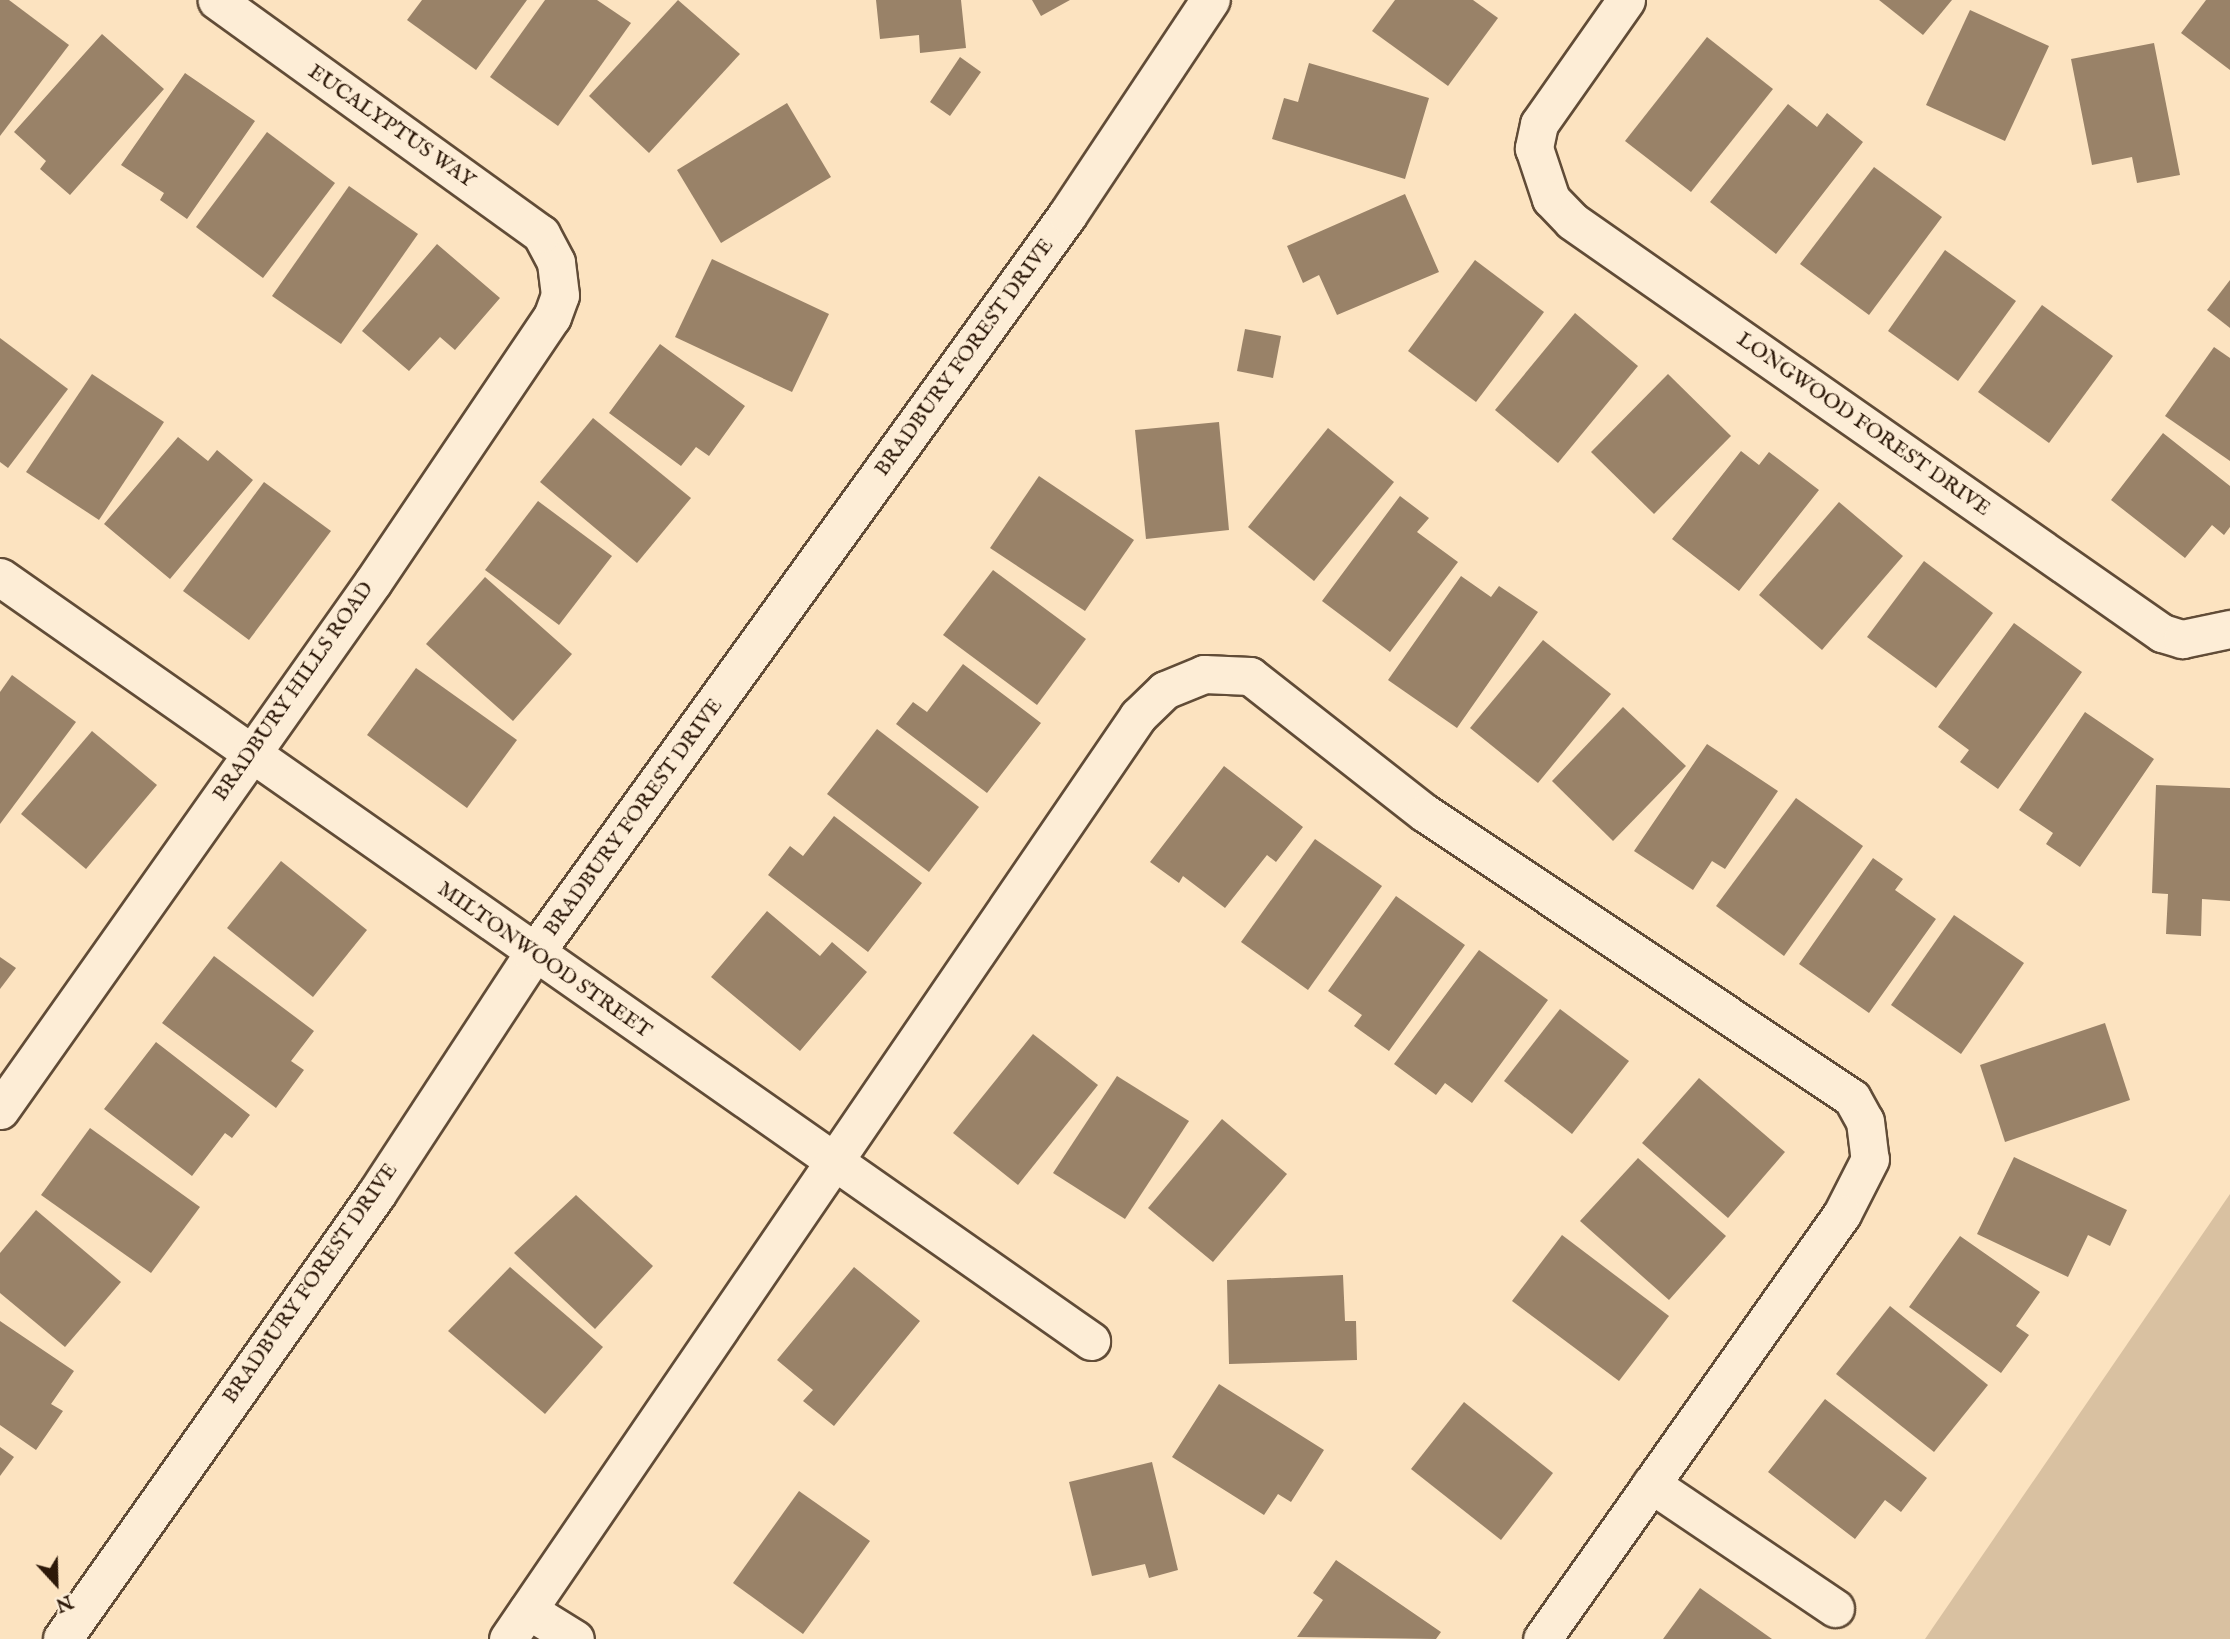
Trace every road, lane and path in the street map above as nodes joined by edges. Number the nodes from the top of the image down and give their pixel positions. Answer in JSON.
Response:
{"nodes":[{"id":1,"x":216,"y":0,"type":"edge"},
{"id":2,"x":1211,"y":0,"type":"edge"},
{"id":3,"x":1626,"y":0,"type":"edge"},
{"id":4,"x":556,"y":262,"type":"joint"},
{"id":5,"x":0,"y":577,"type":"edge"},
{"id":6,"x":2221,"y":633,"type":"edge"},
{"id":7,"x":251,"y":753,"type":"junction"},
{"id":8,"x":533,"y":956,"type":"junction"},
{"id":9,"x":0,"y":1110,"type":"edge"},
{"id":10,"x":835,"y":1161,"type":"junction"},
{"id":11,"x":1091,"y":1341,"type":"dead end"},
{"id":12,"x":1651,"y":1484,"type":"junction"},
{"id":13,"x":1835,"y":1608,"type":"dead end"},
{"id":14,"x":518,"y":1624,"type":"edge"},
{"id":15,"x":63,"y":1639,"type":"edge"},
{"id":16,"x":575,"y":1639,"type":"edge"},
{"id":17,"x":1542,"y":1639,"type":"edge"}],
"edges":[{"from":1,"to":4,"type":"street","name":"EUCALYPTUS WAY"},
{"from":2,"to":8,"type":"street","name":"BRADBURY FOREST DRIVE"},
{"from":3,"to":6,"type":"street","name":"LONGWOOD FOREST DRIVE"},
{"from":4,"to":7,"type":"street","name":"BRADBURY HILLS ROAD"},
{"from":5,"to":7,"type":"street","name":"MILTONWOOD STREET"},
{"from":7,"to":8,"type":"street","name":"MILTONWOOD STREET"},
{"from":7,"to":9,"type":"street","name":"BRADBURY HILLS ROAD"},
{"from":8,"to":10,"type":"street","name":"MILTONWOOD STREET"},
{"from":8,"to":15,"type":"street","name":"BRADBURY FOREST DRIVE"},
{"from":10,"to":11,"type":"street","name":"MILTONWOOD STREET"},
{"from":10,"to":12,"type":"street"},
{"from":10,"to":14,"type":"street"},
{"from":12,"to":13,"type":"street"},
{"from":12,"to":17,"type":"street"},
{"from":14,"to":16,"type":"street"}]}
